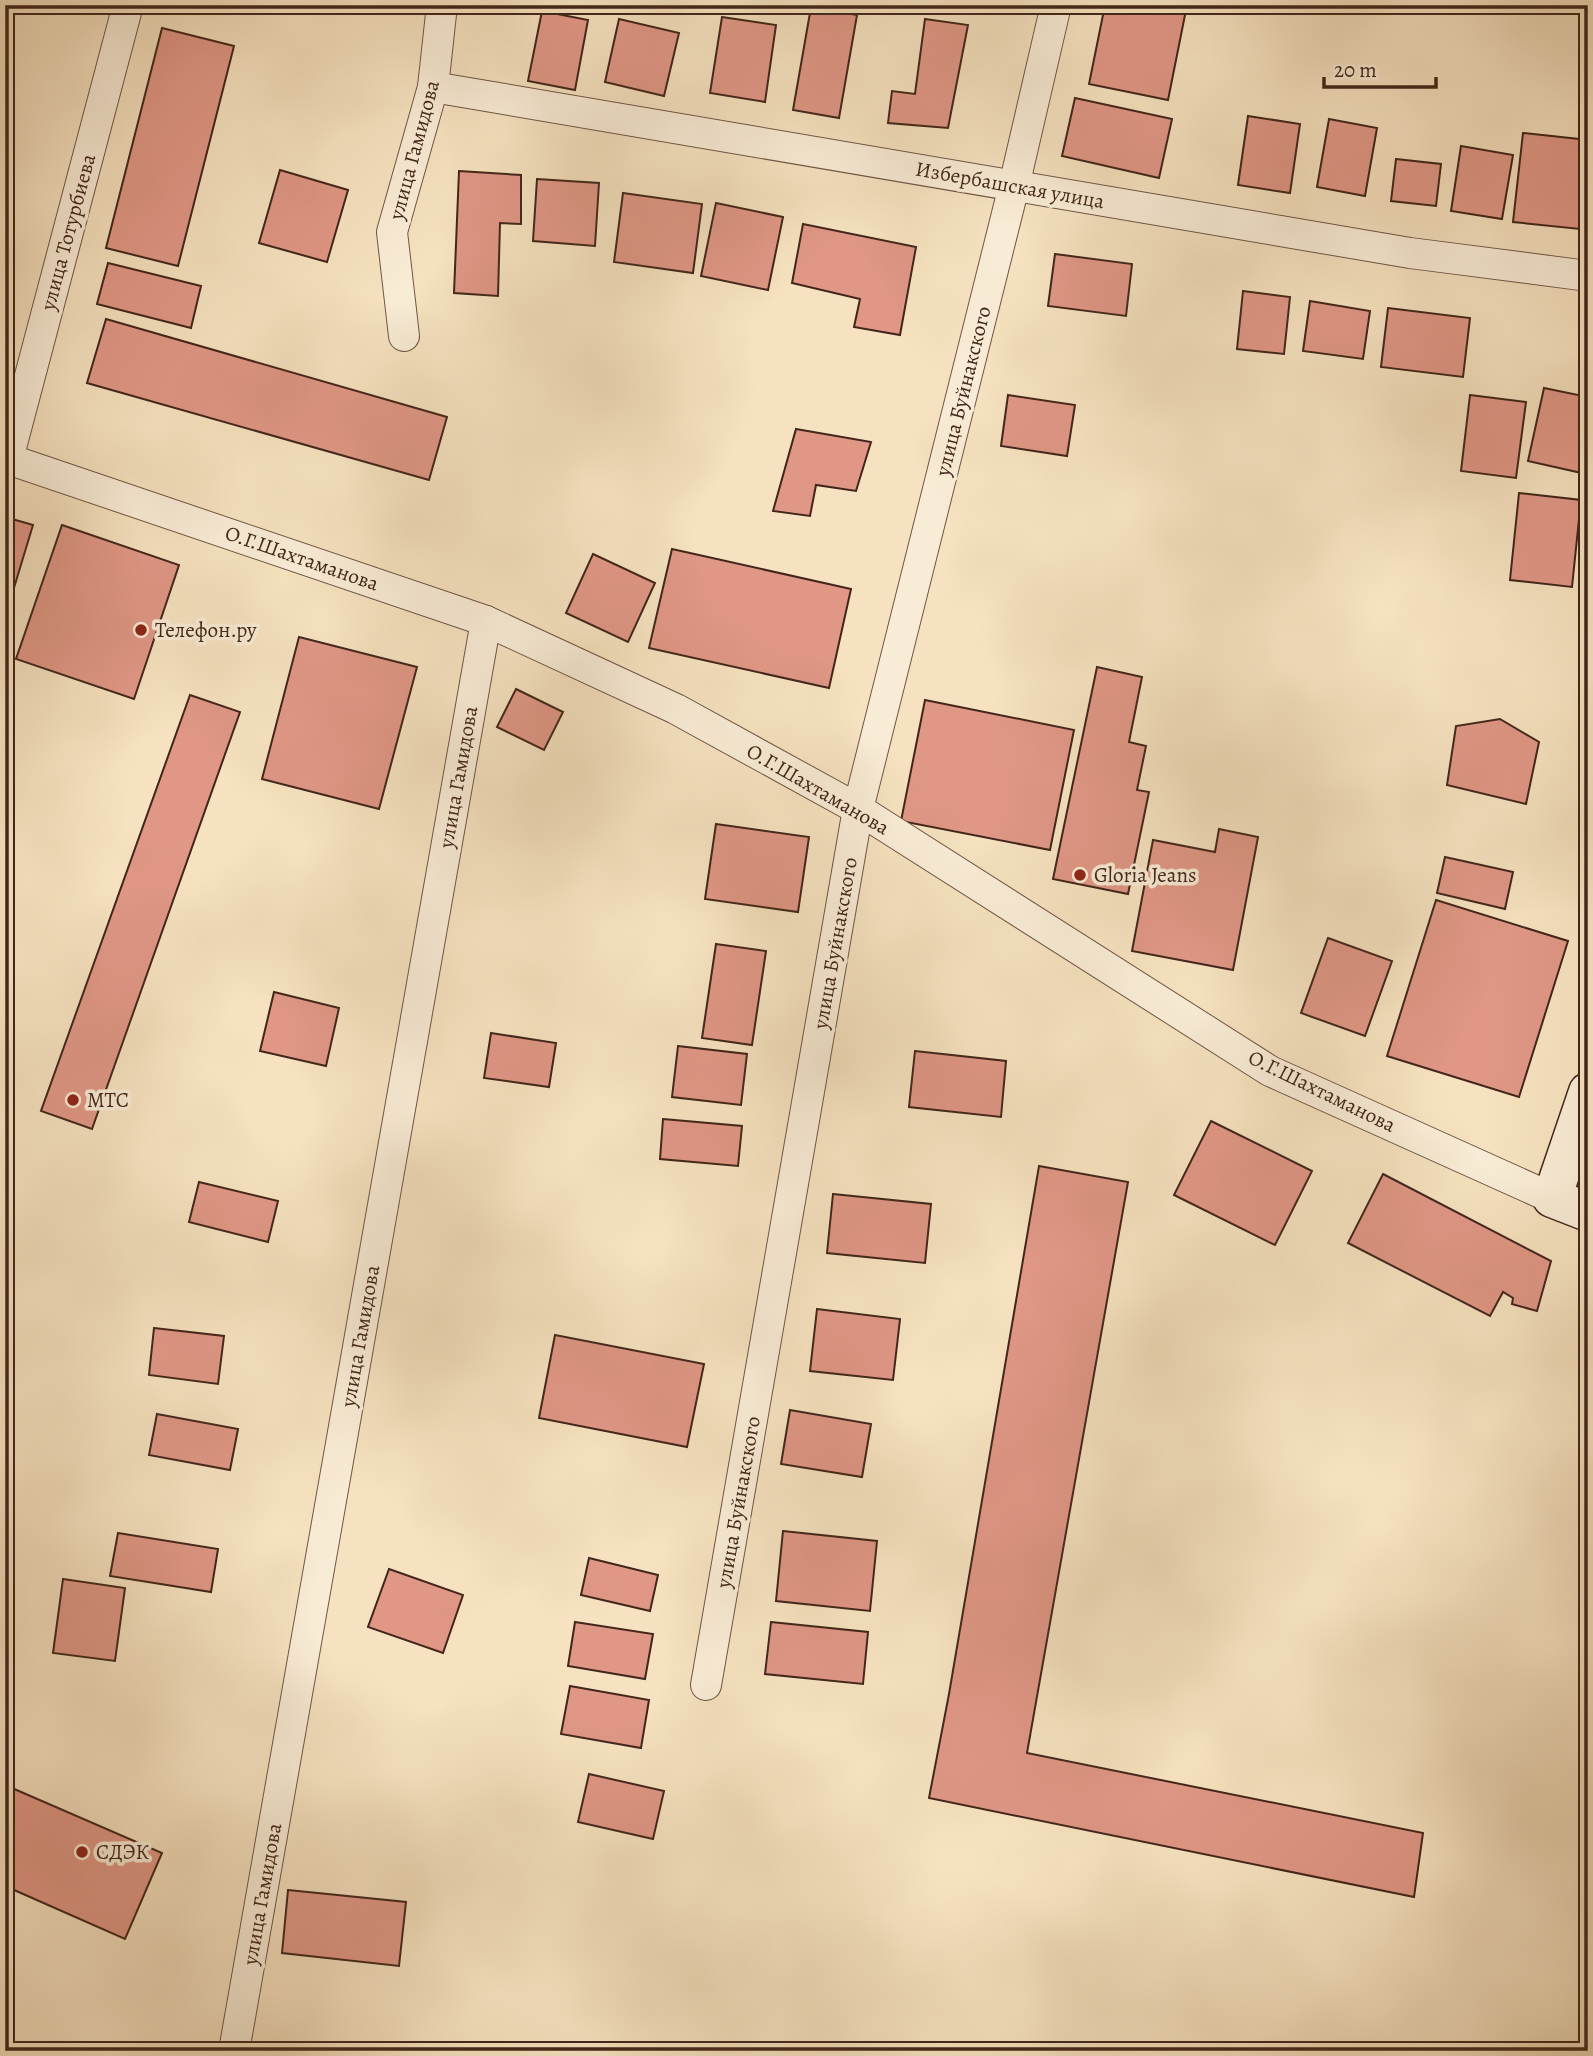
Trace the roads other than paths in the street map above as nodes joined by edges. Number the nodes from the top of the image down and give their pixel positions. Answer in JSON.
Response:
{"nodes":[{"id":1,"x":128,"y":5,"type":"edge"},
{"id":2,"x":442,"y":5,"type":"edge"},
{"id":3,"x":1056,"y":5,"type":"edge"},
{"id":4,"x":433,"y":87,"type":"junction"},
{"id":5,"x":1014,"y":186,"type":"junction"},
{"id":6,"x":1588,"y":276,"type":"edge"},
{"id":7,"x":404,"y":336,"type":"dead end"},
{"id":8,"x":7,"y":458,"type":"edge"},
{"id":9,"x":486,"y":621,"type":"junction"},
{"id":10,"x":858,"y":809,"type":"junction"},
{"id":11,"x":1588,"y":1093,"type":"edge"},
{"id":12,"x":1552,"y":1198,"type":"junction"},
{"id":13,"x":1588,"y":1212,"type":"edge"},
{"id":14,"x":706,"y":1685,"type":"dead end"},
{"id":15,"x":234,"y":2051,"type":"edge"}],
"edges":[{"from":1,"to":8,"type":"street","name":"улица Тотурбиева"},
{"from":2,"to":4,"type":"street","name":"улица Гамидова"},
{"from":3,"to":5,"type":"street","name":"улица Буйнакского"},
{"from":4,"to":5,"type":"street","name":"Избербашская улица"},
{"from":4,"to":7,"type":"street","name":"улица Гамидова"},
{"from":5,"to":6,"type":"street","name":"Избербашская улица"},
{"from":5,"to":10,"type":"street","name":"улица Буйнакского"},
{"from":8,"to":9,"type":"street","name":"О.Г.Шахтаманова"},
{"from":9,"to":10,"type":"street","name":"О.Г.Шахтаманова"},
{"from":9,"to":15,"type":"street","name":"улица Гамидова"},
{"from":10,"to":12,"type":"street","name":"О.Г.Шахтаманова"},
{"from":10,"to":14,"type":"street","name":"улица Буйнакского"},
{"from":11,"to":12,"type":"main road"},
{"from":12,"to":13,"type":"main road","name":"О.Г.Шахтаманова"}]}
